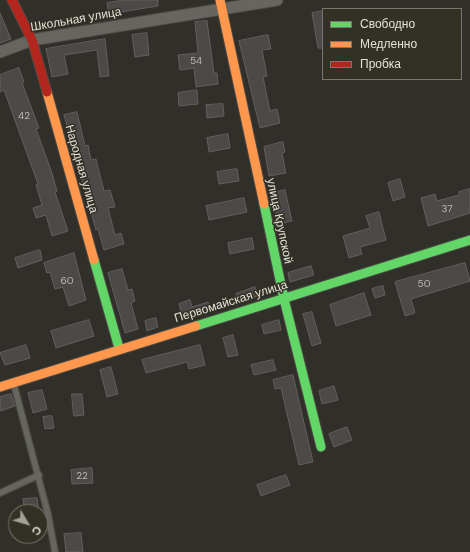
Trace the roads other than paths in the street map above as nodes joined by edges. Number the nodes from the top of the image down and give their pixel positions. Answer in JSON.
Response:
{"nodes":[{"id":1,"x":12,"y":0,"type":"edge"},
{"id":2,"x":277,"y":0,"type":"edge"},
{"id":3,"x":221,"y":4,"type":"edge"},
{"id":4,"x":32,"y":40,"type":"junction"},
{"id":5,"x":0,"y":52,"type":"edge"},
{"id":6,"x":470,"y":240,"type":"edge"},
{"id":7,"x":284,"y":299,"type":"junction"},
{"id":8,"x":119,"y":348,"type":"junction"},
{"id":9,"x":13,"y":382,"type":"junction"},
{"id":10,"x":0,"y":387,"type":"edge"},
{"id":11,"x":321,"y":446,"type":"dead end"},
{"id":12,"x":39,"y":475,"type":"junction"},
{"id":13,"x":0,"y":493,"type":"edge"},
{"id":14,"x":55,"y":552,"type":"edge"}],
"edges":[{"from":1,"to":4,"type":"street","name":"Народная улица"},
{"from":2,"to":3,"type":"street","name":"Школьная улица"},
{"from":3,"to":4,"type":"street","name":"Школьная улица"},
{"from":3,"to":7,"type":"street","name":"улица Крупской"},
{"from":4,"to":5,"type":"street","name":"Школьная улица"},
{"from":4,"to":8,"type":"street","name":"Народная улица"},
{"from":6,"to":7,"type":"street","name":"Первомайская улица"},
{"from":7,"to":8,"type":"street","name":"Первомайская улица"},
{"from":7,"to":11,"type":"street","name":"улица Крупской"},
{"from":8,"to":9,"type":"street","name":"Первомайская улица"},
{"from":9,"to":10,"type":"street","name":"Первомайская улица"},
{"from":9,"to":12,"type":"lane"},
{"from":12,"to":13,"type":"lane"},
{"from":12,"to":14,"type":"lane"}]}
